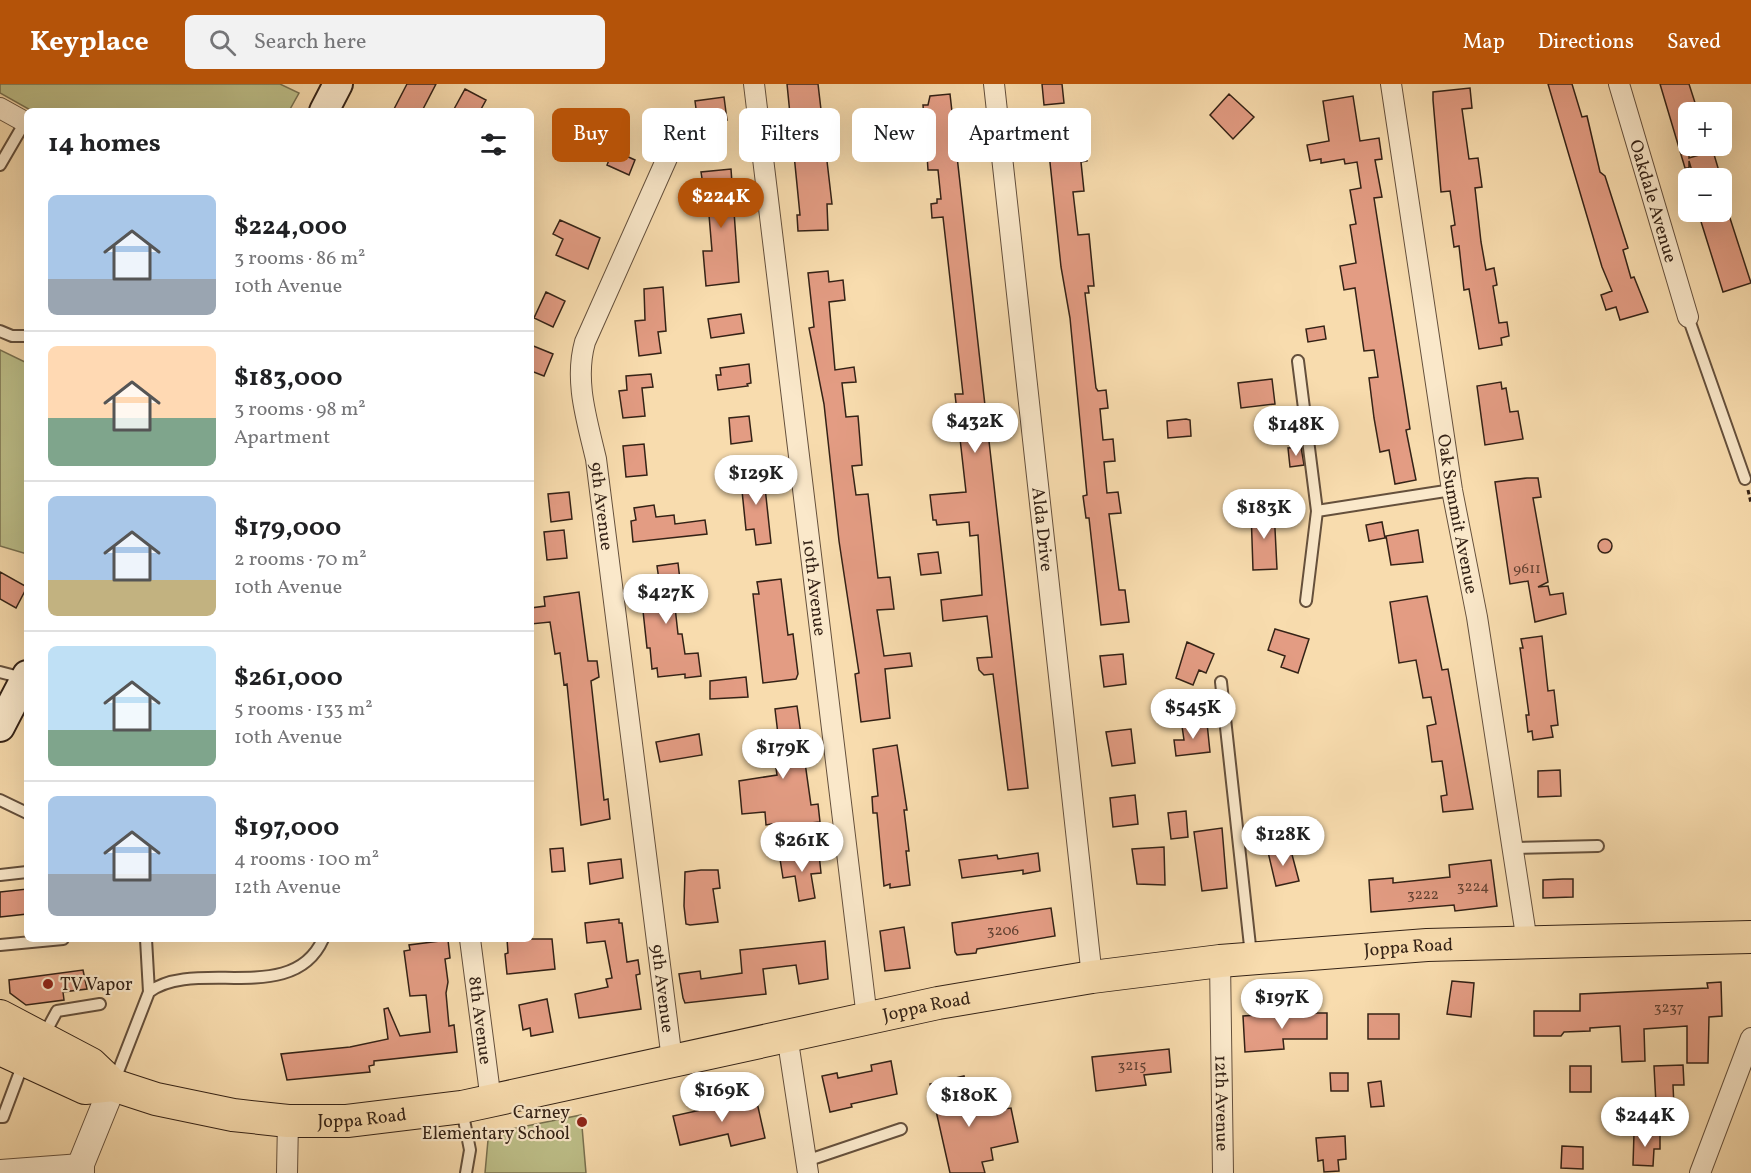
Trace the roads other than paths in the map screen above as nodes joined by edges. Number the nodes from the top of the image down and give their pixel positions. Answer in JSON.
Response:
{"nodes":[{"id":1,"x":754,"y":84,"type":"edge"},
{"id":2,"x":994,"y":84,"type":"edge"},
{"id":3,"x":1391,"y":84,"type":"edge"},
{"id":4,"x":1619,"y":84,"type":"edge"},
{"id":5,"x":0,"y":108,"type":"edge"},
{"id":6,"x":24,"y":121,"type":"edge"},
{"id":7,"x":24,"y":125,"type":"edge"},
{"id":8,"x":665,"y":162,"type":"edge"},
{"id":9,"x":0,"y":165,"type":"edge"},
{"id":10,"x":1688,"y":317,"type":"joint"},
{"id":11,"x":0,"y":331,"type":"edge"},
{"id":12,"x":24,"y":336,"type":"edge"},
{"id":13,"x":1298,"y":361,"type":"dead end"},
{"id":14,"x":1745,"y":479,"type":"dead end"},
{"id":15,"x":1452,"y":490,"type":"junction"},
{"id":16,"x":1317,"y":511,"type":"junction"},
{"id":17,"x":1306,"y":601,"type":"dead end"},
{"id":18,"x":20,"y":676,"type":"edge"},
{"id":19,"x":1221,"y":682,"type":"dead end"},
{"id":20,"x":0,"y":726,"type":"edge"},
{"id":21,"x":0,"y":800,"type":"edge"},
{"id":22,"x":24,"y":812,"type":"edge"},
{"id":23,"x":1598,"y":846,"type":"dead end"},
{"id":24,"x":1512,"y":848,"type":"junction"},
{"id":25,"x":24,"y":872,"type":"edge"},
{"id":26,"x":0,"y":875,"type":"edge"},
{"id":27,"x":1751,"y":937,"type":"edge"},
{"id":28,"x":32,"y":942,"type":"edge"},
{"id":29,"x":146,"y":942,"type":"edge"},
{"id":30,"x":321,"y":942,"type":"edge"},
{"id":31,"x":470,"y":942,"type":"edge"},
{"id":32,"x":1527,"y":942,"type":"junction"},
{"id":33,"x":0,"y":945,"type":"edge"},
{"id":34,"x":1251,"y":958,"type":"junction"},
{"id":35,"x":1220,"y":961,"type":"junction"},
{"id":36,"x":1092,"y":977,"type":"junction"},
{"id":37,"x":149,"y":992,"type":"junction"},
{"id":38,"x":100,"y":1004,"type":"dead end"},
{"id":39,"x":0,"y":1016,"type":"edge"},
{"id":40,"x":867,"y":1018,"type":"junction"},
{"id":41,"x":787,"y":1035,"type":"junction"},
{"id":42,"x":1751,"y":1038,"type":"edge"},
{"id":43,"x":22,"y":1050,"type":"edge"},
{"id":44,"x":672,"y":1060,"type":"junction"},
{"id":45,"x":113,"y":1085,"type":"junction"},
{"id":46,"x":476,"y":1104,"type":"junction"},
{"id":47,"x":0,"y":1117,"type":"edge"},
{"id":48,"x":288,"y":1120,"type":"junction"},
{"id":49,"x":901,"y":1129,"type":"dead end"},
{"id":50,"x":807,"y":1167,"type":"edge"},
{"id":51,"x":81,"y":1169,"type":"edge"},
{"id":52,"x":0,"y":1170,"type":"edge"},
{"id":53,"x":287,"y":1173,"type":"edge"},
{"id":54,"x":466,"y":1173,"type":"edge"},
{"id":55,"x":1223,"y":1173,"type":"edge"},
{"id":56,"x":1700,"y":1173,"type":"edge"}],
"edges":[{"from":1,"to":40,"type":"street","name":"10th Avenue"},
{"from":2,"to":36,"type":"street","name":"Alda Drive"},
{"from":3,"to":15,"type":"street","name":"Oak Summit Avenue"},
{"from":4,"to":10,"type":"street","name":"Oakdale Avenue"},
{"from":5,"to":6,"type":"street"},
{"from":7,"to":9,"type":"lane"},
{"from":8,"to":44,"type":"street","name":"9th Avenue"},
{"from":10,"to":14,"type":"lane"},
{"from":11,"to":12,"type":"lane"},
{"from":13,"to":16,"type":"lane"},
{"from":15,"to":16,"type":"lane"},
{"from":15,"to":24,"type":"street","name":"Oak Summit Avenue"},
{"from":16,"to":17,"type":"lane"},
{"from":18,"to":20,"type":"main road"},
{"from":19,"to":34,"type":"lane"},
{"from":21,"to":22,"type":"lane"},
{"from":23,"to":24,"type":"lane"},
{"from":24,"to":32,"type":"street","name":"Oak Summit Avenue"},
{"from":25,"to":26,"type":"lane"},
{"from":27,"to":32,"type":"main road","name":"Joppa Road"},
{"from":28,"to":33,"type":"lane"},
{"from":29,"to":37,"type":"lane"},
{"from":30,"to":37,"type":"lane"},
{"from":31,"to":46,"type":"street","name":"8th Avenue"},
{"from":32,"to":34,"type":"main road","name":"Joppa Road"},
{"from":34,"to":35,"type":"main road","name":"Joppa Road"},
{"from":35,"to":36,"type":"main road","name":"Joppa Road"},
{"from":35,"to":55,"type":"street","name":"12th Avenue"},
{"from":36,"to":40,"type":"main road","name":"Joppa Road"},
{"from":37,"to":45,"type":"lane"},
{"from":38,"to":43,"type":"lane"},
{"from":39,"to":43,"type":"main road","name":"Joppa Road"},
{"from":40,"to":41,"type":"main road","name":"Joppa Road"},
{"from":41,"to":44,"type":"main road","name":"Joppa Road"},
{"from":41,"to":50,"type":"street"},
{"from":42,"to":56,"type":"street"},
{"from":43,"to":45,"type":"main road","name":"Joppa Road"},
{"from":43,"to":47,"type":"lane"},
{"from":44,"to":46,"type":"main road","name":"Joppa Road"},
{"from":45,"to":48,"type":"main road","name":"Joppa Road"},
{"from":45,"to":51,"type":"street"},
{"from":46,"to":48,"type":"main road","name":"Joppa Road"},
{"from":46,"to":54,"type":"lane"},
{"from":48,"to":53,"type":"street"},
{"from":49,"to":50,"type":"lane"},
{"from":51,"to":52,"type":"street"}]}
